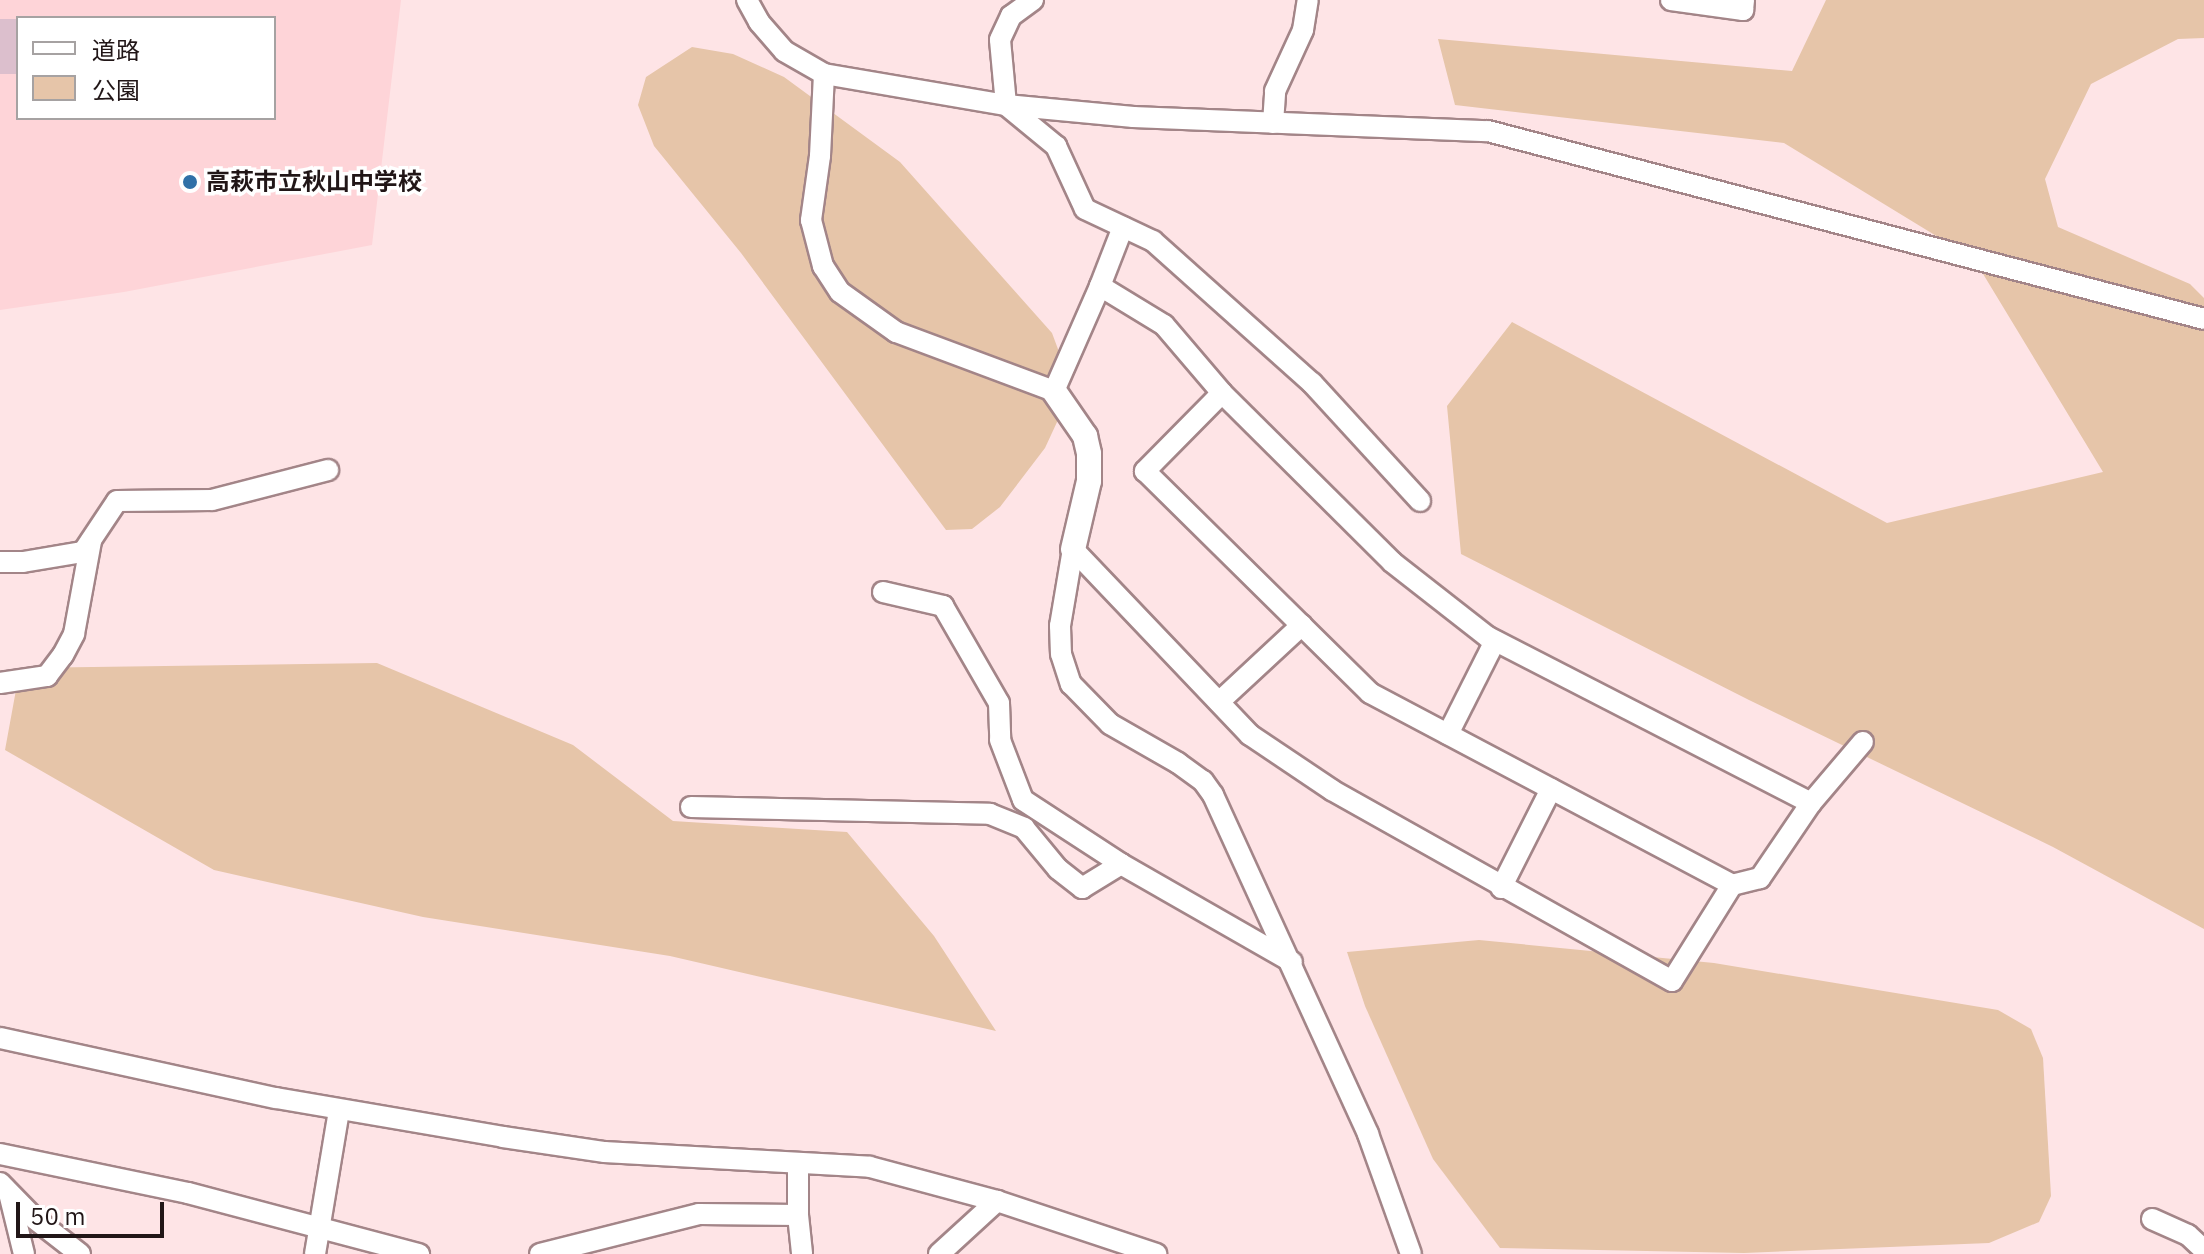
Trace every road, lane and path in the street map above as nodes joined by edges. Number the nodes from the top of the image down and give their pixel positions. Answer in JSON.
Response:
{"nodes":[{"id":1,"x":747,"y":0,"type":"edge"},
{"id":2,"x":1033,"y":0,"type":"edge"},
{"id":3,"x":1308,"y":0,"type":"edge"},
{"id":4,"x":1671,"y":0,"type":"edge"},
{"id":5,"x":1744,"y":0,"type":"edge"},
{"id":6,"x":824,"y":74,"type":"junction"},
{"id":7,"x":1006,"y":105,"type":"junction"},
{"id":8,"x":1273,"y":123,"type":"junction"},
{"id":9,"x":1123,"y":227,"type":"junction"},
{"id":10,"x":1100,"y":286,"type":"junction"},
{"id":11,"x":2204,"y":319,"type":"edge"},
{"id":12,"x":1054,"y":391,"type":"junction"},
{"id":13,"x":1222,"y":393,"type":"junction"},
{"id":14,"x":328,"y":470,"type":"dead end"},
{"id":15,"x":1420,"y":501,"type":"dead end"},
{"id":16,"x":92,"y":540,"type":"junction"},
{"id":17,"x":1073,"y":549,"type":"junction"},
{"id":18,"x":0,"y":562,"type":"edge"},
{"id":19,"x":883,"y":592,"type":"dead end"},
{"id":20,"x":1302,"y":625,"type":"junction"},
{"id":21,"x":1495,"y":641,"type":"junction"},
{"id":22,"x":0,"y":683,"type":"edge"},
{"id":23,"x":1219,"y":702,"type":"junction"},
{"id":24,"x":1448,"y":734,"type":"junction"},
{"id":25,"x":1863,"y":742,"type":"dead end"},
{"id":26,"x":1551,"y":789,"type":"junction"},
{"id":27,"x":1811,"y":803,"type":"junction"},
{"id":28,"x":691,"y":807,"type":"dead end"},
{"id":29,"x":1121,"y":864,"type":"junction"},
{"id":30,"x":1732,"y":885,"type":"junction"},
{"id":31,"x":1501,"y":888,"type":"junction"},
{"id":32,"x":1292,"y":962,"type":"junction"},
{"id":33,"x":0,"y":1038,"type":"edge"},
{"id":34,"x":339,"y":1110,"type":"junction"},
{"id":35,"x":0,"y":1154,"type":"edge"},
{"id":36,"x":798,"y":1164,"type":"junction"},
{"id":37,"x":4,"y":1188,"type":"edge"},
{"id":38,"x":997,"y":1201,"type":"junction"},
{"id":39,"x":798,"y":1215,"type":"junction"},
{"id":40,"x":2152,"y":1219,"type":"dead end"},
{"id":41,"x":319,"y":1228,"type":"junction"},
{"id":42,"x":2204,"y":1250,"type":"edge"},
{"id":43,"x":24,"y":1254,"type":"edge"},
{"id":44,"x":80,"y":1254,"type":"edge"},
{"id":45,"x":315,"y":1254,"type":"edge"},
{"id":46,"x":419,"y":1254,"type":"edge"},
{"id":47,"x":540,"y":1254,"type":"edge"},
{"id":48,"x":802,"y":1254,"type":"edge"},
{"id":49,"x":939,"y":1254,"type":"edge"},
{"id":50,"x":1156,"y":1254,"type":"edge"},
{"id":51,"x":1411,"y":1254,"type":"edge"}],
"edges":[{"from":1,"to":6,"type":"street"},
{"from":2,"to":7,"type":"street"},
{"from":3,"to":8,"type":"street"},
{"from":4,"to":5,"type":"street"},
{"from":6,"to":7,"type":"street"},
{"from":6,"to":12,"type":"street"},
{"from":7,"to":8,"type":"street"},
{"from":7,"to":9,"type":"street"},
{"from":8,"to":11,"type":"street"},
{"from":9,"to":10,"type":"street"},
{"from":9,"to":15,"type":"street"},
{"from":10,"to":12,"type":"street"},
{"from":10,"to":13,"type":"street"},
{"from":12,"to":17,"type":"street"},
{"from":13,"to":20,"type":"street"},
{"from":13,"to":21,"type":"street"},
{"from":14,"to":16,"type":"street"},
{"from":16,"to":18,"type":"street"},
{"from":16,"to":22,"type":"street"},
{"from":17,"to":23,"type":"street"},
{"from":17,"to":32,"type":"street"},
{"from":19,"to":29,"type":"street"},
{"from":20,"to":23,"type":"street"},
{"from":20,"to":24,"type":"street"},
{"from":21,"to":24,"type":"street"},
{"from":21,"to":27,"type":"street"},
{"from":23,"to":31,"type":"street"},
{"from":24,"to":26,"type":"street"},
{"from":25,"to":27,"type":"street"},
{"from":26,"to":30,"type":"street"},
{"from":26,"to":31,"type":"street"},
{"from":27,"to":30,"type":"street"},
{"from":28,"to":29,"type":"street"},
{"from":29,"to":32,"type":"street"},
{"from":30,"to":31,"type":"street"},
{"from":32,"to":51,"type":"street"},
{"from":33,"to":34,"type":"street"},
{"from":34,"to":36,"type":"street"},
{"from":34,"to":41,"type":"street"},
{"from":35,"to":41,"type":"street"},
{"from":36,"to":38,"type":"street"},
{"from":36,"to":39,"type":"street"},
{"from":37,"to":43,"type":"street"},
{"from":37,"to":44,"type":"street"},
{"from":38,"to":49,"type":"street"},
{"from":38,"to":50,"type":"street"},
{"from":39,"to":47,"type":"street"},
{"from":39,"to":48,"type":"street"},
{"from":40,"to":42,"type":"street"},
{"from":41,"to":45,"type":"street"},
{"from":41,"to":46,"type":"street"}]}
